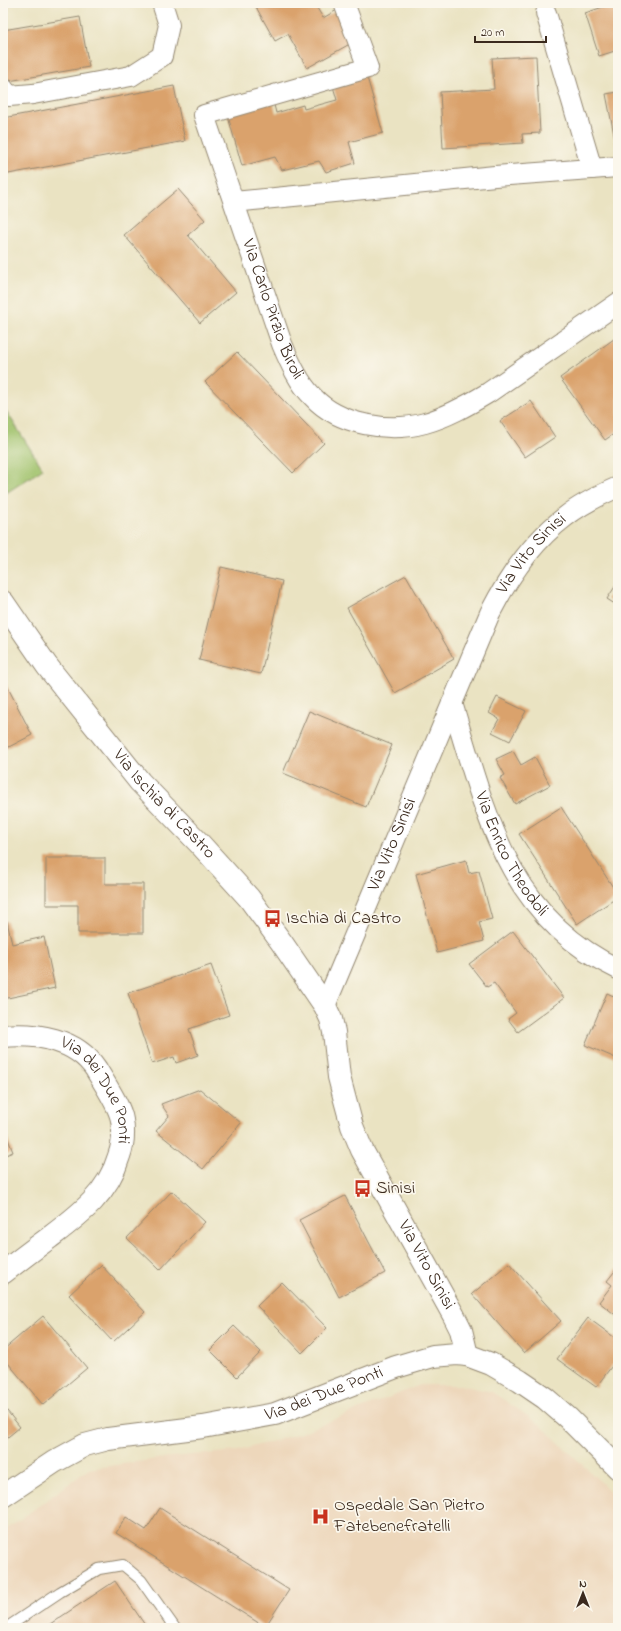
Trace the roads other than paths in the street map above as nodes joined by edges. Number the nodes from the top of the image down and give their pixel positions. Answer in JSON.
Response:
{"nodes":[{"id":1,"x":162,"y":3,"type":"edge"},
{"id":2,"x":344,"y":3,"type":"edge"},
{"id":3,"x":546,"y":13,"type":"dead end"},
{"id":4,"x":3,"y":88,"type":"edge"},
{"id":5,"x":618,"y":167,"type":"edge"},
{"id":6,"x":592,"y":169,"type":"junction"},
{"id":7,"x":234,"y":202,"type":"junction"},
{"id":8,"x":618,"y":303,"type":"edge"},
{"id":9,"x":618,"y":486,"type":"edge"},
{"id":10,"x":3,"y":602,"type":"edge"},
{"id":11,"x":452,"y":703,"type":"junction"},
{"id":12,"x":618,"y":969,"type":"edge"},
{"id":13,"x":325,"y":1006,"type":"junction"},
{"id":14,"x":3,"y":1036,"type":"edge"},
{"id":15,"x":3,"y":1272,"type":"edge"},
{"id":16,"x":467,"y":1355,"type":"junction"},
{"id":17,"x":618,"y":1468,"type":"edge"},
{"id":18,"x":3,"y":1496,"type":"edge"},
{"id":19,"x":6,"y":1628,"type":"edge"},
{"id":20,"x":175,"y":1628,"type":"edge"}],
"edges":[{"from":1,"to":4,"type":"street"},
{"from":2,"to":7,"type":"street","name":"Via Carlo Pirzio Biroli"},
{"from":3,"to":6,"type":"street"},
{"from":5,"to":6,"type":"street"},
{"from":6,"to":7,"type":"street"},
{"from":7,"to":8,"type":"street","name":"Via Carlo Pirzio Biroli"},
{"from":9,"to":11,"type":"street","name":"Via Vito Sinisi"},
{"from":10,"to":13,"type":"street","name":"Via Ischia di Castro"},
{"from":11,"to":12,"type":"street","name":"Via Enrico Theodoli"},
{"from":11,"to":13,"type":"street","name":"Via Vito Sinisi"},
{"from":13,"to":16,"type":"street","name":"Via Vito Sinisi"},
{"from":14,"to":15,"type":"street","name":"Via dei Due Ponti"},
{"from":16,"to":17,"type":"street","name":"Via dei Due Ponti"},
{"from":16,"to":18,"type":"street","name":"Via dei Due Ponti"},
{"from":19,"to":20,"type":"lane"}]}
